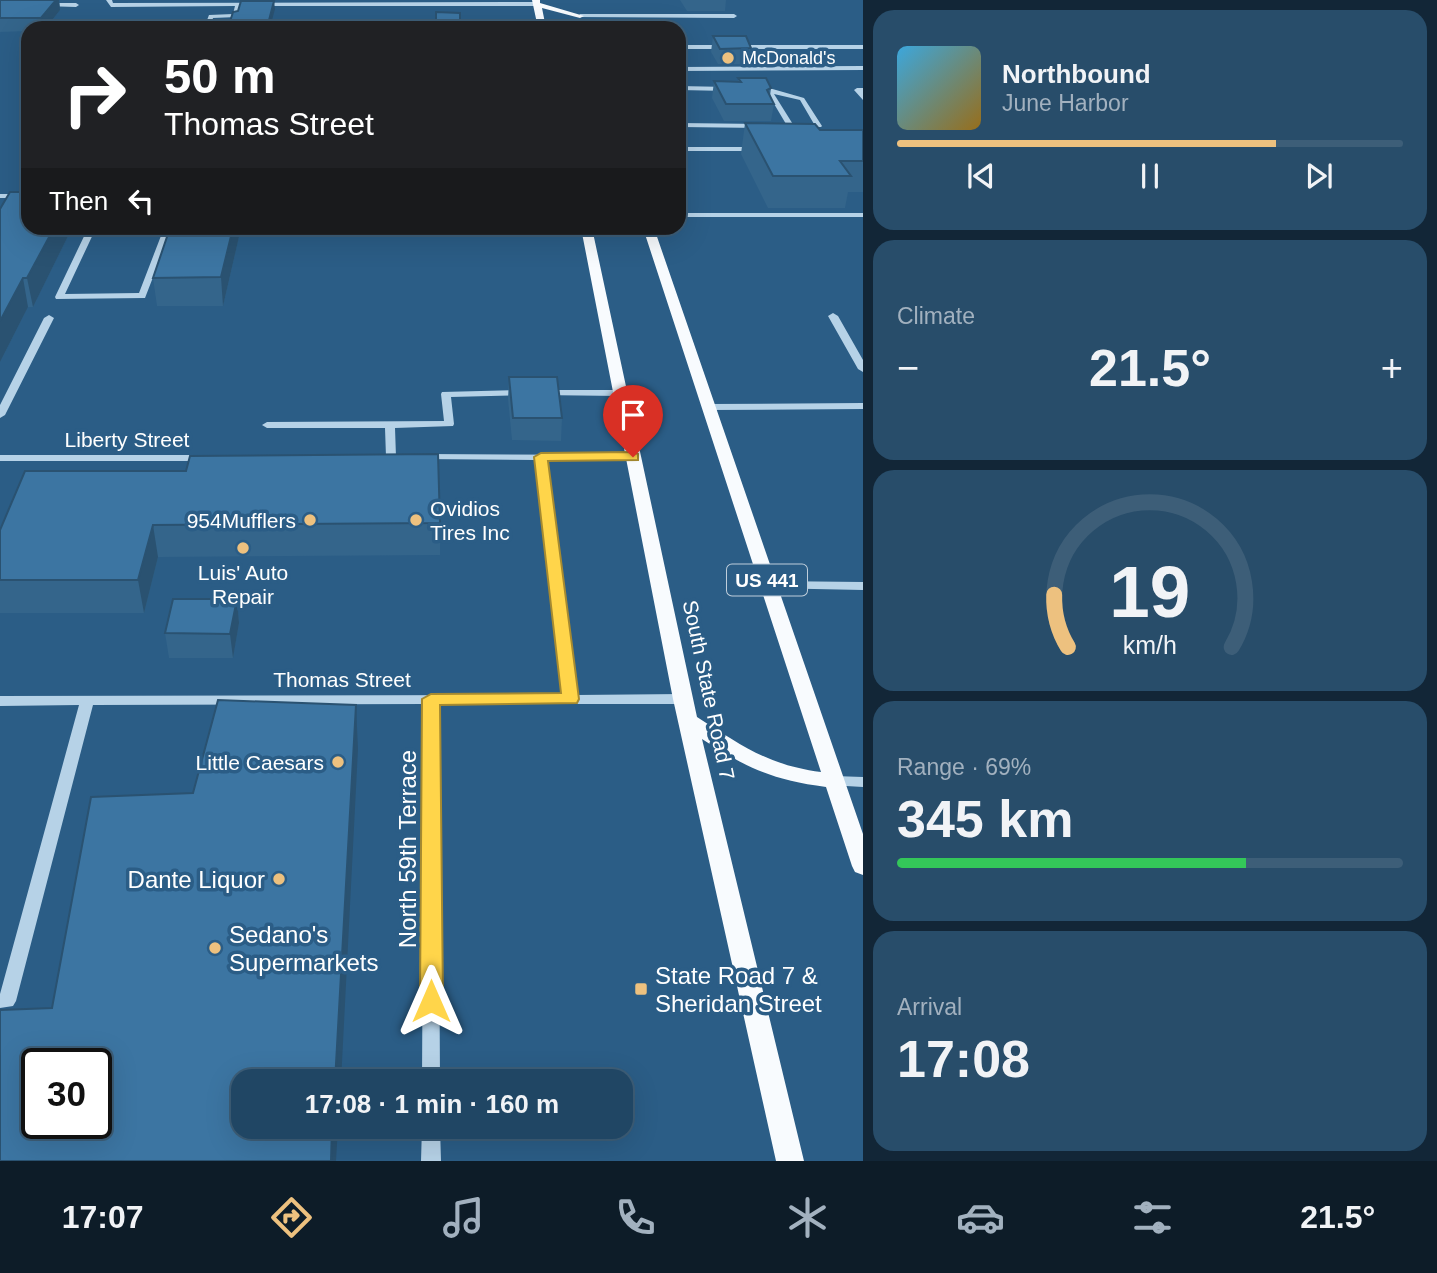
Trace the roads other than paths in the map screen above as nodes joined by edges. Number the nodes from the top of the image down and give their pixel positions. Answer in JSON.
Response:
{"nodes":[{"id":1,"x":284,"y":2,"type":"edge"},
{"id":2,"x":416,"y":2,"type":"edge"},
{"id":3,"x":536,"y":2,"type":"edge"},
{"id":4,"x":110,"y":3,"type":"edge"},
{"id":5,"x":38,"y":5,"type":"edge"},
{"id":6,"x":76,"y":5,"type":"dead end"},
{"id":7,"x":121,"y":5,"type":"junction"},
{"id":8,"x":238,"y":5,"type":"junction"},
{"id":9,"x":578,"y":12,"type":"junction"},
{"id":10,"x":734,"y":16,"type":"dead end"},
{"id":11,"x":167,"y":20,"type":"dead end"},
{"id":12,"x":112,"y":21,"type":"joint"},
{"id":13,"x":209,"y":21,"type":"edge"},
{"id":14,"x":540,"y":21,"type":"edge"},
{"id":15,"x":581,"y":21,"type":"edge"},
{"id":16,"x":686,"y":47,"type":"edge"},
{"id":17,"x":832,"y":47,"type":"junction"},
{"id":18,"x":863,"y":47,"type":"edge"},
{"id":19,"x":863,"y":68,"type":"edge"},
{"id":20,"x":686,"y":69,"type":"edge"},
{"id":21,"x":850,"y":70,"type":"junction"},
{"id":22,"x":686,"y":89,"type":"edge"},
{"id":23,"x":769,"y":90,"type":"junction"},
{"id":24,"x":863,"y":90,"type":"edge"},
{"id":25,"x":863,"y":99,"type":"edge"},
{"id":26,"x":686,"y":123,"type":"edge"},
{"id":27,"x":763,"y":126,"type":"edge"},
{"id":28,"x":777,"y":126,"type":"edge"},
{"id":29,"x":791,"y":126,"type":"junction"},
{"id":30,"x":686,"y":149,"type":"edge"},
{"id":31,"x":768,"y":149,"type":"edge"},
{"id":32,"x":0,"y":196,"type":"edge"},
{"id":33,"x":21,"y":196,"type":"edge"},
{"id":34,"x":686,"y":215,"type":"edge"},
{"id":35,"x":863,"y":215,"type":"edge"},
{"id":36,"x":89,"y":235,"type":"edge"},
{"id":37,"x":164,"y":235,"type":"edge"},
{"id":38,"x":587,"y":235,"type":"edge"},
{"id":39,"x":650,"y":235,"type":"edge"},
{"id":40,"x":833,"y":316,"type":"dead end"},
{"id":41,"x":49,"y":318,"type":"dead end"},
{"id":42,"x":863,"y":369,"type":"edge"},
{"id":43,"x":620,"y":393,"type":"junction"},
{"id":44,"x":709,"y":407,"type":"junction"},
{"id":45,"x":863,"y":407,"type":"edge"},
{"id":46,"x":0,"y":415,"type":"edge"},
{"id":47,"x":267,"y":425,"type":"dead end"},
{"id":48,"x":390,"y":425,"type":"junction"},
{"id":49,"x":377,"y":457,"type":"edge"},
{"id":50,"x":391,"y":457,"type":"junction"},
{"id":51,"x":404,"y":457,"type":"edge"},
{"id":52,"x":418,"y":457,"type":"edge"},
{"id":53,"x":541,"y":457,"type":"junction"},
{"id":54,"x":633,"y":457,"type":"junction"},
{"id":55,"x":0,"y":458,"type":"edge"},
{"id":56,"x":223,"y":458,"type":"edge"},
{"id":57,"x":769,"y":586,"type":"junction"},
{"id":58,"x":863,"y":586,"type":"edge"},
{"id":59,"x":431,"y":699,"type":"junction"},
{"id":60,"x":570,"y":699,"type":"junction"},
{"id":61,"x":0,"y":701,"type":"edge"},
{"id":62,"x":87,"y":701,"type":"junction"},
{"id":63,"x":686,"y":710,"type":"junction"},
{"id":64,"x":834,"y":781,"type":"junction"},
{"id":65,"x":863,"y":782,"type":"edge"},
{"id":66,"x":863,"y":866,"type":"edge"},
{"id":67,"x":0,"y":1001,"type":"edge"},
{"id":68,"x":431,"y":1069,"type":"edge"},
{"id":69,"x":431,"y":1139,"type":"edge"},
{"id":70,"x":431,"y":1161,"type":"edge"},
{"id":71,"x":790,"y":1161,"type":"edge"}],
"edges":[{"from":1,"to":2,"type":"street"},
{"from":1,"to":8,"type":"street"},
{"from":2,"to":3,"type":"street"},
{"from":3,"to":9,"type":"main road"},
{"from":3,"to":14,"type":"main road"},
{"from":4,"to":7,"type":"street"},
{"from":5,"to":6,"type":"street"},
{"from":7,"to":8,"type":"street"},
{"from":7,"to":12,"type":"street"},
{"from":8,"to":13,"type":"street"},
{"from":9,"to":10,"type":"street"},
{"from":9,"to":15,"type":"main road"},
{"from":11,"to":12,"type":"street"},
{"from":16,"to":17,"type":"street"},
{"from":17,"to":18,"type":"street"},
{"from":17,"to":21,"type":"street"},
{"from":19,"to":21,"type":"street"},
{"from":20,"to":21,"type":"street"},
{"from":22,"to":23,"type":"street"},
{"from":23,"to":29,"type":"street"},
{"from":23,"to":29,"type":"street"},
{"from":24,"to":25,"type":"street"},
{"from":26,"to":27,"type":"street"},
{"from":28,"to":29,"type":"street"},
{"from":30,"to":31,"type":"street"},
{"from":32,"to":33,"type":"street"},
{"from":34,"to":35,"type":"street"},
{"from":36,"to":37,"type":"street"},
{"from":38,"to":43,"type":"main road","name":"South State Road 7"},
{"from":39,"to":44,"type":"main road","number":"US 441"},
{"from":40,"to":42,"type":"street"},
{"from":41,"to":46,"type":"street"},
{"from":43,"to":48,"type":"street"},
{"from":43,"to":54,"type":"main road","name":"South State Road 7"},
{"from":44,"to":45,"type":"street"},
{"from":44,"to":57,"type":"main road","number":"US 441"},
{"from":47,"to":48,"type":"street"},
{"from":48,"to":50,"type":"street"},
{"from":49,"to":50,"type":"street"},
{"from":50,"to":51,"type":"street"},
{"from":52,"to":53,"type":"street"},
{"from":53,"to":54,"type":"street"},
{"from":53,"to":60,"type":"street"},
{"from":54,"to":63,"type":"main road","name":"South State Road 7"},
{"from":55,"to":56,"type":"street","name":"Liberty Street"},
{"from":57,"to":58,"type":"street"},
{"from":57,"to":64,"type":"main road","number":"US 441"},
{"from":59,"to":60,"type":"street","name":"Thomas Street"},
{"from":59,"to":62,"type":"street","name":"Thomas Street"},
{"from":59,"to":68,"type":"street","name":"North 59th Terrace"},
{"from":60,"to":63,"type":"street","name":"Thomas Street"},
{"from":61,"to":62,"type":"street","name":"Thomas Street"},
{"from":62,"to":67,"type":"street"},
{"from":63,"to":64,"type":"main road"},
{"from":63,"to":71,"type":"main road","name":"South State Road 7"},
{"from":64,"to":65,"type":"street"},
{"from":64,"to":66,"type":"main road","number":"US 441"},
{"from":69,"to":70,"type":"street"}]}
